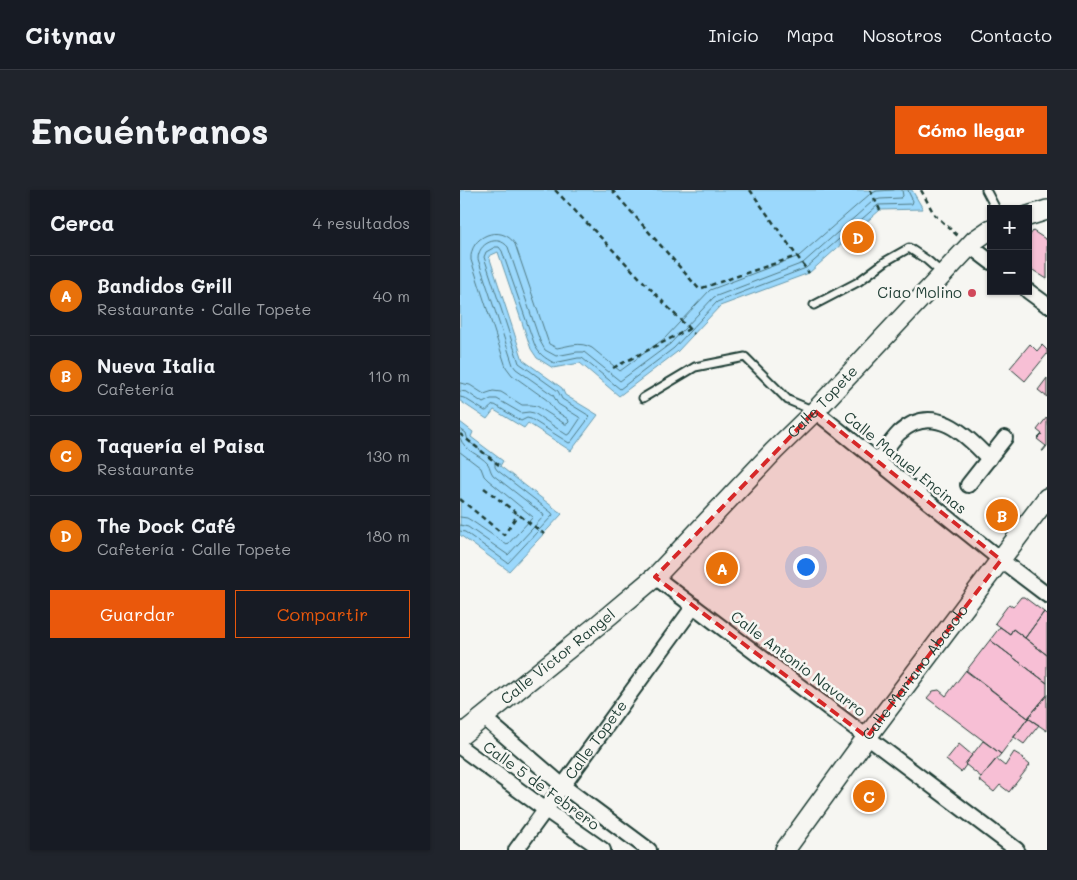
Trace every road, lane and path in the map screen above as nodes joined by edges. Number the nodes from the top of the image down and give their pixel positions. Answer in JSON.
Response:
{"nodes":[{"id":1,"x":555,"y":190,"type":"edge"},
{"id":2,"x":612,"y":190,"type":"edge"},
{"id":3,"x":750,"y":190,"type":"edge"},
{"id":4,"x":870,"y":190,"type":"edge"},
{"id":5,"x":921,"y":190,"type":"edge"},
{"id":6,"x":986,"y":190,"type":"edge"},
{"id":7,"x":994,"y":205,"type":"edge"},
{"id":8,"x":880,"y":210,"type":"dead end"},
{"id":9,"x":1047,"y":210,"type":"edge"},
{"id":10,"x":1032,"y":215,"type":"edge"},
{"id":11,"x":987,"y":232,"type":"edge"},
{"id":12,"x":970,"y":246,"type":"junction"},
{"id":13,"x":797,"y":256,"type":"junction"},
{"id":14,"x":987,"y":259,"type":"edge"},
{"id":15,"x":809,"y":273,"type":"dead end"},
{"id":16,"x":943,"y":274,"type":"junction"},
{"id":17,"x":1032,"y":293,"type":"edge"},
{"id":18,"x":814,"y":305,"type":"dead end"},
{"id":19,"x":1047,"y":305,"type":"edge"},
{"id":20,"x":689,"y":329,"type":"junction"},
{"id":21,"x":694,"y":334,"type":"dead end"},
{"id":22,"x":613,"y":368,"type":"dead end"},
{"id":23,"x":643,"y":398,"type":"dead end"},
{"id":24,"x":815,"y":411,"type":"junction"},
{"id":25,"x":460,"y":434,"type":"edge"},
{"id":26,"x":1005,"y":438,"type":"dead end"},
{"id":27,"x":989,"y":459,"type":"junction"},
{"id":28,"x":877,"y":461,"type":"junction"},
{"id":29,"x":500,"y":465,"type":"dead end"},
{"id":30,"x":968,"y":485,"type":"dead end"},
{"id":31,"x":484,"y":488,"type":"dead end"},
{"id":32,"x":1047,"y":498,"type":"edge"},
{"id":33,"x":460,"y":499,"type":"edge"},
{"id":34,"x":518,"y":514,"type":"junction"},
{"id":35,"x":544,"y":534,"type":"dead end"},
{"id":36,"x":1001,"y":560,"type":"junction"},
{"id":37,"x":655,"y":577,"type":"junction"},
{"id":38,"x":1047,"y":595,"type":"edge"},
{"id":39,"x":694,"y":606,"type":"junction"},
{"id":40,"x":483,"y":717,"type":"junction"},
{"id":41,"x":460,"y":736,"type":"edge"},
{"id":42,"x":867,"y":737,"type":"junction"},
{"id":43,"x":460,"y":747,"type":"edge"},
{"id":44,"x":563,"y":786,"type":"junction"},
{"id":45,"x":546,"y":810,"type":"junction"},
{"id":46,"x":516,"y":850,"type":"edge"},
{"id":47,"x":603,"y":850,"type":"edge"},
{"id":48,"x":649,"y":850,"type":"edge"},
{"id":49,"x":785,"y":850,"type":"edge"},
{"id":50,"x":1017,"y":850,"type":"edge"}],
"edges":[{"from":1,"to":20,"type":"path"},
{"from":2,"to":13,"type":"path"},
{"from":3,"to":13,"type":"path"},
{"from":4,"to":8,"type":"path"},
{"from":5,"to":12,"type":"path"},
{"from":6,"to":7,"type":"lane"},
{"from":9,"to":10,"type":"street"},
{"from":11,"to":12,"type":"street","name":"Calle Topete"},
{"from":12,"to":14,"type":"street"},
{"from":12,"to":16,"type":"street","name":"Calle Topete"},
{"from":13,"to":15,"type":"path"},
{"from":16,"to":18,"type":"lane"},
{"from":16,"to":24,"type":"street","name":"Calle Topete"},
{"from":17,"to":19,"type":"street"},
{"from":20,"to":21,"type":"path"},
{"from":20,"to":22,"type":"path"},
{"from":23,"to":24,"type":"lane"},
{"from":24,"to":28,"type":"street","name":"Calle Manuel Encinas"},
{"from":24,"to":37,"type":"street","name":"Calle Topete"},
{"from":25,"to":29,"type":"path"},
{"from":26,"to":27,"type":"street"},
{"from":27,"to":28,"type":"street"},
{"from":27,"to":30,"type":"street"},
{"from":28,"to":36,"type":"street","name":"Calle Manuel Encinas"},
{"from":31,"to":34,"type":"path"},
{"from":32,"to":36,"type":"street","name":"Calle Mariano Abasolo"},
{"from":33,"to":34,"type":"path"},
{"from":34,"to":35,"type":"path"},
{"from":36,"to":38,"type":"street","name":"Calle Manuel Encinas"},
{"from":36,"to":42,"type":"street","name":"Calle Mariano Abasolo"},
{"from":37,"to":39,"type":"street","name":"Calle Antonio Navarro"},
{"from":37,"to":40,"type":"street","name":"Calle Victor Rangel"},
{"from":39,"to":42,"type":"street","name":"Calle Antonio Navarro"},
{"from":39,"to":44,"type":"street","name":"Calle Topete"},
{"from":40,"to":41,"type":"street","name":"Calle Victor Rangel"},
{"from":40,"to":44,"type":"street","name":"Calle 5 de Febrero"},
{"from":42,"to":49,"type":"street","name":"Calle Mariano Abasolo"},
{"from":42,"to":50,"type":"street","name":"Calle Antonio Navarro"},
{"from":43,"to":45,"type":"street","name":"Calle 5 de Febrero"},
{"from":44,"to":45,"type":"street","name":"Calle Topete"},
{"from":44,"to":48,"type":"street","name":"Calle 5 de Febrero"},
{"from":45,"to":46,"type":"street","name":"Calle Topete"},
{"from":45,"to":47,"type":"street","name":"Calle 5 de Febrero"}]}
